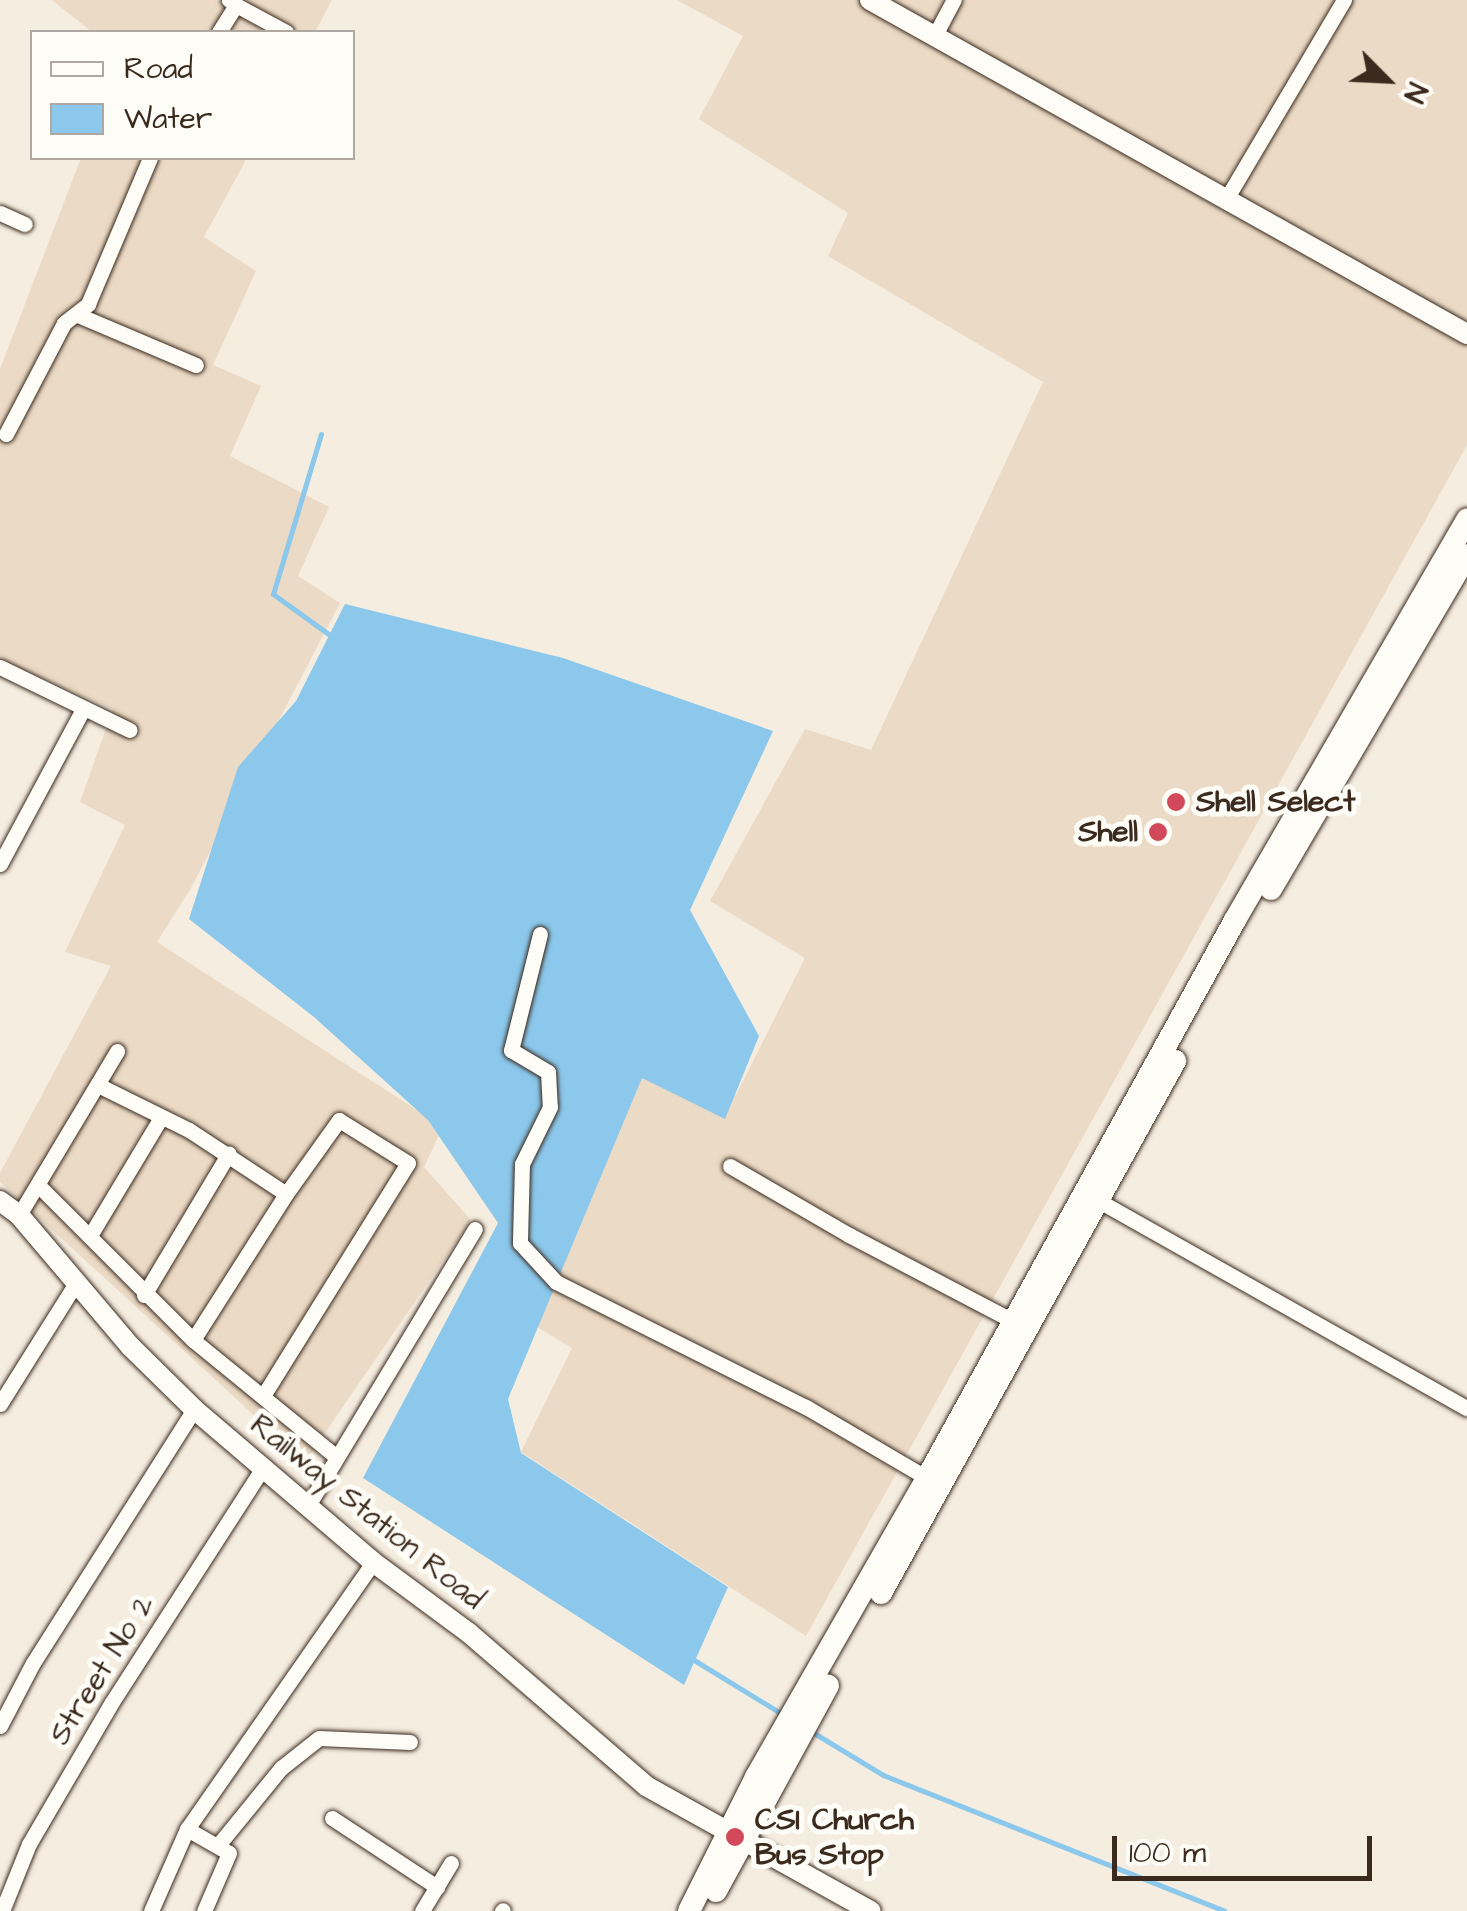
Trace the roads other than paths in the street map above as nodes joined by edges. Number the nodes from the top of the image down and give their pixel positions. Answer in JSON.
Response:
{"nodes":[{"id":1,"x":870,"y":0,"type":"edge"},
{"id":2,"x":954,"y":0,"type":"edge"},
{"id":3,"x":1344,"y":0,"type":"edge"},
{"id":4,"x":233,"y":3,"type":"edge"},
{"id":5,"x":220,"y":30,"type":"edge"},
{"id":6,"x":282,"y":30,"type":"edge"},
{"id":7,"x":935,"y":34,"type":"junction"},
{"id":8,"x":149,"y":160,"type":"edge"},
{"id":9,"x":1226,"y":201,"type":"junction"},
{"id":10,"x":0,"y":213,"type":"edge"},
{"id":11,"x":25,"y":224,"type":"dead end"},
{"id":12,"x":78,"y":316,"type":"junction"},
{"id":13,"x":1467,"y":334,"type":"edge"},
{"id":14,"x":196,"y":365,"type":"dead end"},
{"id":15,"x":6,"y":434,"type":"dead end"},
{"id":16,"x":1467,"y":520,"type":"edge"},
{"id":17,"x":1467,"y":554,"type":"edge"},
{"id":18,"x":0,"y":666,"type":"edge"},
{"id":19,"x":83,"y":709,"type":"junction"},
{"id":20,"x":130,"y":730,"type":"dead end"},
{"id":21,"x":0,"y":864,"type":"edge"},
{"id":22,"x":540,"y":934,"type":"dead end"},
{"id":23,"x":117,"y":1051,"type":"dead end"},
{"id":24,"x":98,"y":1085,"type":"junction"},
{"id":25,"x":160,"y":1119,"type":"junction"},
{"id":26,"x":229,"y":1154,"type":"junction"},
{"id":27,"x":730,"y":1166,"type":"dead end"},
{"id":28,"x":38,"y":1184,"type":"junction"},
{"id":29,"x":286,"y":1194,"type":"junction"},
{"id":30,"x":1092,"y":1197,"type":"junction"},
{"id":31,"x":0,"y":1201,"type":"edge"},
{"id":32,"x":19,"y":1215,"type":"junction"},
{"id":33,"x":474,"y":1229,"type":"dead end"},
{"id":34,"x":91,"y":1234,"type":"junction"},
{"id":35,"x":76,"y":1282,"type":"junction"},
{"id":36,"x":144,"y":1295,"type":"junction"},
{"id":37,"x":1014,"y":1321,"type":"junction"},
{"id":38,"x":193,"y":1340,"type":"junction"},
{"id":39,"x":263,"y":1396,"type":"junction"},
{"id":40,"x":0,"y":1404,"type":"edge"},
{"id":41,"x":1467,"y":1408,"type":"edge"},
{"id":42,"x":194,"y":1409,"type":"junction"},
{"id":43,"x":335,"y":1456,"type":"junction"},
{"id":44,"x":264,"y":1466,"type":"junction"},
{"id":45,"x":928,"y":1478,"type":"junction"},
{"id":46,"x":309,"y":1504,"type":"junction"},
{"id":47,"x":373,"y":1562,"type":"junction"},
{"id":48,"x":818,"y":1688,"type":"junction"},
{"id":49,"x":1,"y":1722,"type":"edge"},
{"id":50,"x":410,"y":1742,"type":"dead end"},
{"id":51,"x":332,"y":1818,"type":"dead end"},
{"id":52,"x":187,"y":1828,"type":"junction"},
{"id":53,"x":735,"y":1838,"type":"junction"},
{"id":54,"x":219,"y":1844,"type":"junction"},
{"id":55,"x":450,"y":1863,"type":"dead end"},
{"id":56,"x":436,"y":1886,"type":"junction"},
{"id":57,"x":2,"y":1907,"type":"edge"},
{"id":58,"x":150,"y":1911,"type":"edge"},
{"id":59,"x":204,"y":1911,"type":"edge"},
{"id":60,"x":422,"y":1911,"type":"edge"},
{"id":61,"x":688,"y":1911,"type":"edge"},
{"id":62,"x":705,"y":1911,"type":"edge"},
{"id":63,"x":870,"y":1911,"type":"edge"}],
"edges":[{"from":1,"to":7,"type":"street"},
{"from":2,"to":7,"type":"street"},
{"from":3,"to":9,"type":"street"},
{"from":4,"to":5,"type":"street"},
{"from":4,"to":6,"type":"street"},
{"from":7,"to":9,"type":"street"},
{"from":8,"to":12,"type":"street"},
{"from":9,"to":13,"type":"street"},
{"from":10,"to":11,"type":"street"},
{"from":12,"to":14,"type":"street"},
{"from":12,"to":15,"type":"street"},
{"from":16,"to":30,"type":"main road"},
{"from":17,"to":30,"type":"main road"},
{"from":18,"to":19,"type":"street"},
{"from":19,"to":20,"type":"street"},
{"from":19,"to":21,"type":"street"},
{"from":22,"to":45,"type":"street"},
{"from":23,"to":24,"type":"street"},
{"from":24,"to":25,"type":"street"},
{"from":24,"to":28,"type":"street"},
{"from":25,"to":26,"type":"street"},
{"from":25,"to":34,"type":"street"},
{"from":26,"to":29,"type":"street"},
{"from":26,"to":36,"type":"street"},
{"from":27,"to":37,"type":"street"},
{"from":28,"to":32,"type":"street"},
{"from":28,"to":34,"type":"street"},
{"from":29,"to":38,"type":"street"},
{"from":29,"to":39,"type":"street"},
{"from":30,"to":37,"type":"main road"},
{"from":30,"to":41,"type":"street"},
{"from":30,"to":48,"type":"main road"},
{"from":31,"to":32,"type":"street","name":"Railway Station Road"},
{"from":32,"to":35,"type":"street","name":"Railway Station Road"},
{"from":33,"to":43,"type":"street"},
{"from":34,"to":36,"type":"street"},
{"from":35,"to":40,"type":"street"},
{"from":35,"to":42,"type":"street","name":"Railway Station Road"},
{"from":36,"to":38,"type":"street"},
{"from":37,"to":45,"type":"main road"},
{"from":38,"to":39,"type":"street"},
{"from":39,"to":43,"type":"street"},
{"from":42,"to":44,"type":"street","name":"Railway Station Road"},
{"from":42,"to":49,"type":"street"},
{"from":43,"to":46,"type":"street"},
{"from":44,"to":46,"type":"street","name":"Railway Station Road"},
{"from":44,"to":57,"type":"street","name":"Street No 2"},
{"from":45,"to":48,"type":"main road"},
{"from":46,"to":47,"type":"street","name":"Railway Station Road"},
{"from":47,"to":52,"type":"street"},
{"from":47,"to":53,"type":"street","name":"Railway Station Road"},
{"from":48,"to":53,"type":"main road"},
{"from":50,"to":54,"type":"street"},
{"from":51,"to":56,"type":"street"},
{"from":52,"to":54,"type":"street"},
{"from":52,"to":58,"type":"street"},
{"from":53,"to":61,"type":"main road"},
{"from":53,"to":62,"type":"main road"},
{"from":53,"to":63,"type":"street","name":"Railway Station Road"},
{"from":54,"to":59,"type":"street"},
{"from":55,"to":56,"type":"street"},
{"from":56,"to":60,"type":"street"}]}
